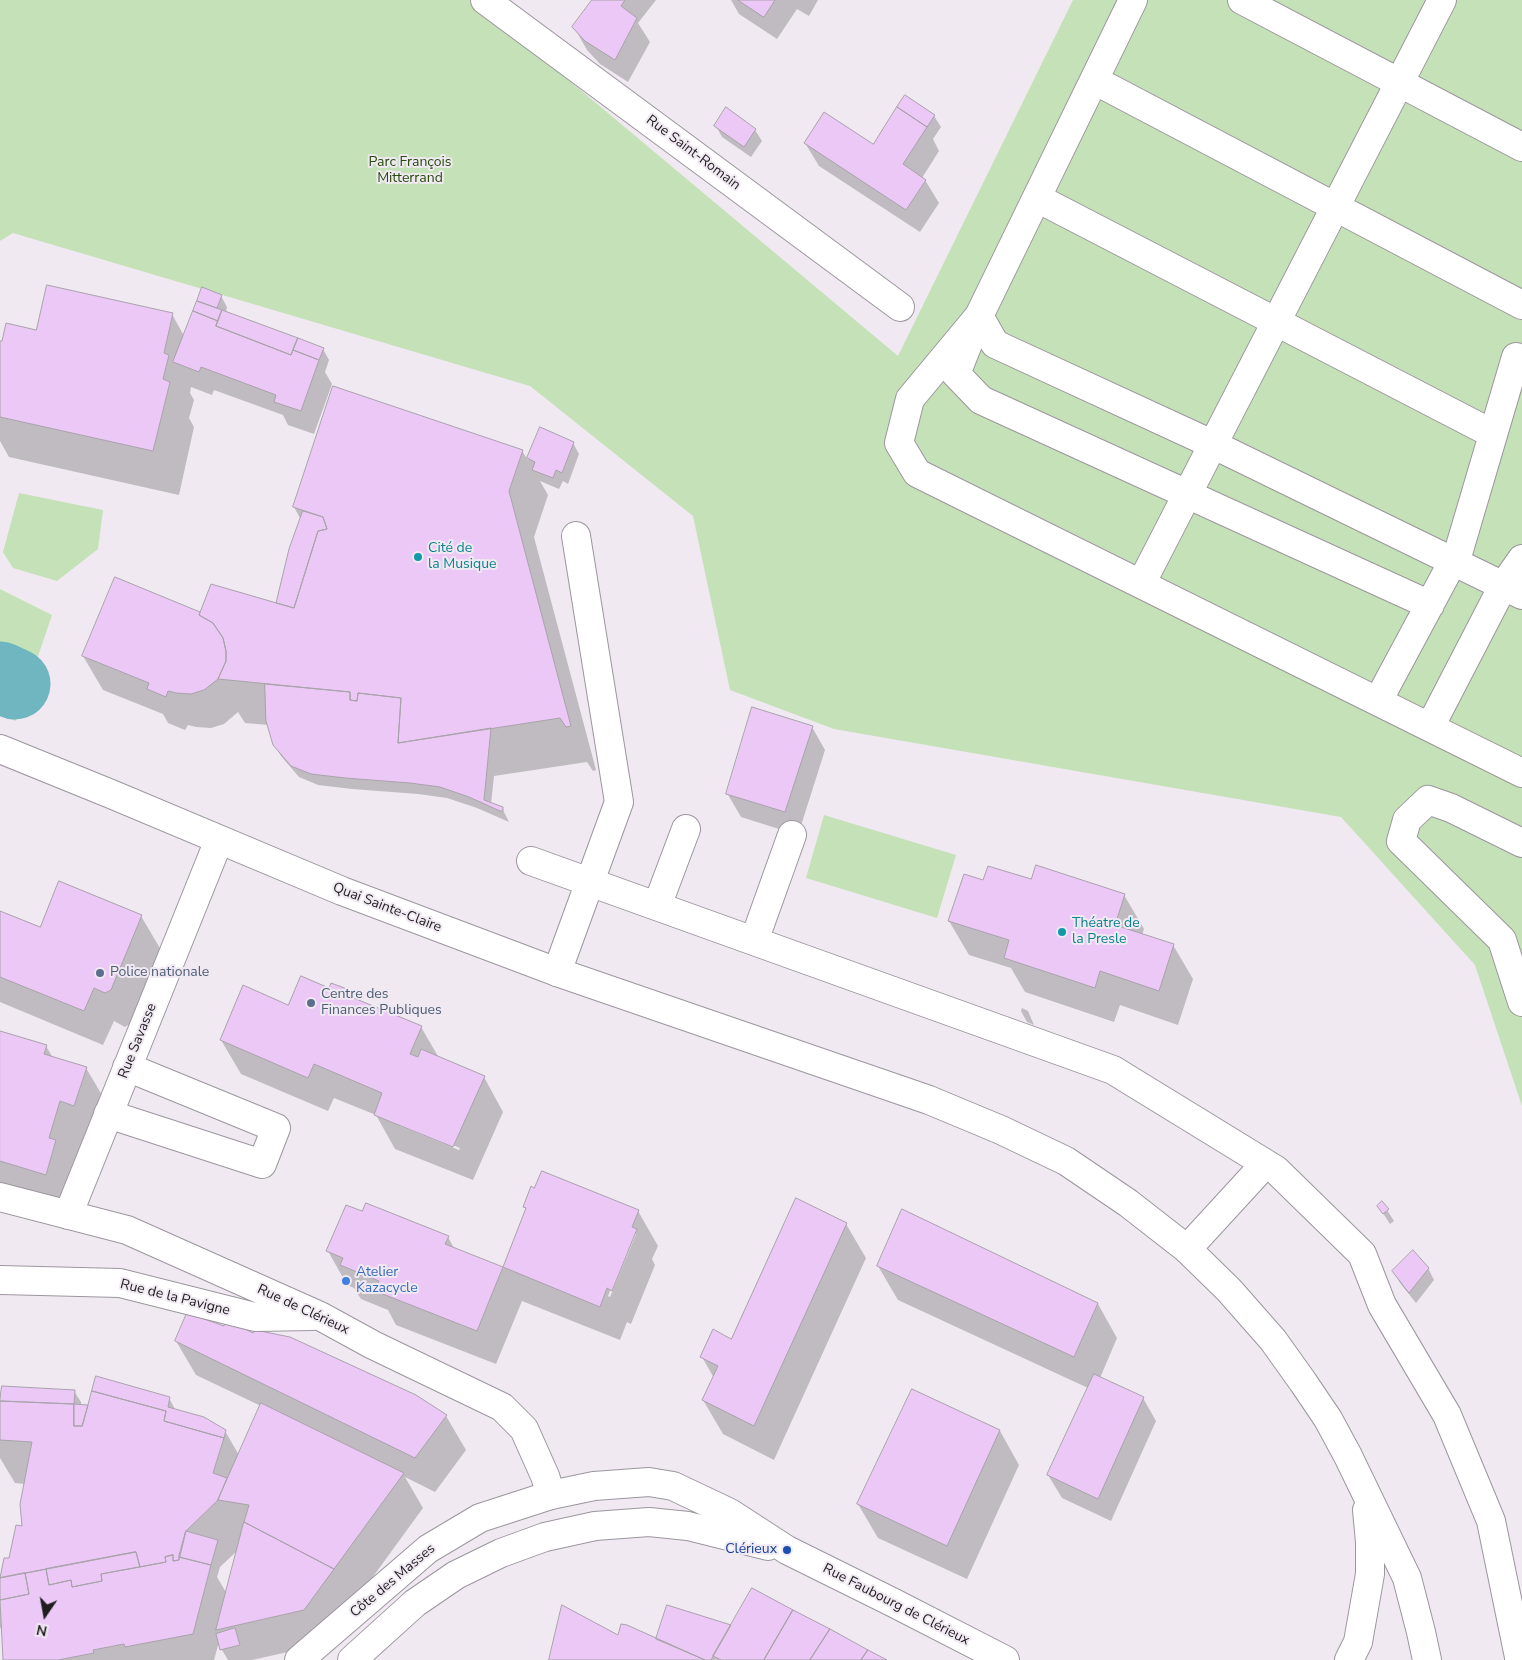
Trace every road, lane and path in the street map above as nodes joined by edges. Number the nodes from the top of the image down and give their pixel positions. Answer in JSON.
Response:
{"nodes":[{"id":1,"x":485,"y":0,"type":"edge"},
{"id":2,"x":1133,"y":0,"type":"edge"},
{"id":3,"x":1242,"y":0,"type":"edge"},
{"id":4,"x":1442,"y":0,"type":"edge"},
{"id":5,"x":1094,"y":80,"type":"junction"},
{"id":6,"x":1399,"y":83,"type":"junction"},
{"id":7,"x":1522,"y":147,"type":"edge"},
{"id":8,"x":1037,"y":198,"type":"junction"},
{"id":9,"x":1335,"y":207,"type":"junction"},
{"id":10,"x":1522,"y":305,"type":"edge"},
{"id":11,"x":900,"y":307,"type":"dead end"},
{"id":12,"x":979,"y":316,"type":"junction"},
{"id":13,"x":1276,"y":322,"type":"junction"},
{"id":14,"x":1520,"y":352,"type":"edge"},
{"id":15,"x":1493,"y":434,"type":"junction"},
{"id":16,"x":1212,"y":444,"type":"junction"},
{"id":17,"x":1186,"y":494,"type":"junction"},
{"id":18,"x":576,"y":536,"type":"dead end"},
{"id":19,"x":1522,"y":559,"type":"edge"},
{"id":20,"x":1453,"y":561,"type":"junction"},
{"id":21,"x":1141,"y":584,"type":"junction"},
{"id":22,"x":1512,"y":591,"type":"edge"},
{"id":23,"x":1430,"y":605,"type":"junction"},
{"id":24,"x":1378,"y":702,"type":"junction"},
{"id":25,"x":1430,"y":727,"type":"junction"},
{"id":26,"x":0,"y":749,"type":"edge"},
{"id":27,"x":1522,"y":773,"type":"edge"},
{"id":28,"x":686,"y":829,"type":"dead end"},
{"id":29,"x":792,"y":835,"type":"dead end"},
{"id":30,"x":219,"y":840,"type":"junction"},
{"id":31,"x":1522,"y":843,"type":"edge"},
{"id":32,"x":531,"y":861,"type":"dead end"},
{"id":33,"x":589,"y":881,"type":"junction"},
{"id":34,"x":657,"y":906,"type":"junction"},
{"id":35,"x":754,"y":941,"type":"junction"},
{"id":36,"x":557,"y":972,"type":"junction"},
{"id":37,"x":1522,"y":1002,"type":"edge"},
{"id":38,"x":127,"y":1068,"type":"junction"},
{"id":39,"x":108,"y":1114,"type":"junction"},
{"id":40,"x":1265,"y":1164,"type":"junction"},
{"id":41,"x":0,"y":1198,"type":"edge"},
{"id":42,"x":68,"y":1215,"type":"junction"},
{"id":43,"x":1187,"y":1249,"type":"junction"},
{"id":44,"x":0,"y":1280,"type":"edge"},
{"id":45,"x":320,"y":1316,"type":"junction"},
{"id":46,"x":1365,"y":1494,"type":"junction"},
{"id":47,"x":551,"y":1495,"type":"junction"},
{"id":48,"x":787,"y":1550,"type":"junction"},
{"id":49,"x":339,"y":1626,"type":"junction"},
{"id":50,"x":300,"y":1660,"type":"edge"},
{"id":51,"x":312,"y":1660,"type":"edge"},
{"id":52,"x":352,"y":1660,"type":"edge"},
{"id":53,"x":1006,"y":1660,"type":"edge"},
{"id":54,"x":1349,"y":1660,"type":"edge"},
{"id":55,"x":1427,"y":1660,"type":"edge"},
{"id":56,"x":1519,"y":1660,"type":"edge"}],
"edges":[{"from":1,"to":11,"type":"main road","name":"Rue Saint-Romain"},
{"from":2,"to":5,"type":"main road"},
{"from":3,"to":6,"type":"main road"},
{"from":4,"to":6,"type":"main road"},
{"from":5,"to":8,"type":"main road"},
{"from":5,"to":9,"type":"main road"},
{"from":6,"to":7,"type":"main road"},
{"from":6,"to":9,"type":"main road"},
{"from":8,"to":12,"type":"main road"},
{"from":8,"to":13,"type":"main road"},
{"from":9,"to":10,"type":"main road"},
{"from":9,"to":13,"type":"main road"},
{"from":12,"to":16,"type":"main road"},
{"from":12,"to":17,"type":"main road"},
{"from":12,"to":21,"type":"main road"},
{"from":13,"to":15,"type":"main road"},
{"from":13,"to":16,"type":"main road"},
{"from":14,"to":15,"type":"main road"},
{"from":15,"to":20,"type":"main road"},
{"from":16,"to":17,"type":"main road"},
{"from":16,"to":20,"type":"main road"},
{"from":17,"to":21,"type":"main road"},
{"from":17,"to":23,"type":"main road"},
{"from":18,"to":33,"type":"main road"},
{"from":19,"to":22,"type":"main road"},
{"from":20,"to":22,"type":"main road"},
{"from":20,"to":23,"type":"main road"},
{"from":21,"to":24,"type":"main road"},
{"from":22,"to":25,"type":"main road"},
{"from":23,"to":24,"type":"main road"},
{"from":24,"to":25,"type":"main road"},
{"from":25,"to":27,"type":"main road"},
{"from":26,"to":30,"type":"main road","name":"Quai Sainte-Claire"},
{"from":28,"to":34,"type":"main road"},
{"from":29,"to":35,"type":"main road"},
{"from":30,"to":36,"type":"main road","name":"Quai Sainte-Claire"},
{"from":30,"to":38,"type":"main road","name":"Rue Savasse"},
{"from":31,"to":37,"type":"main road"},
{"from":32,"to":33,"type":"main road"},
{"from":33,"to":34,"type":"main road"},
{"from":33,"to":36,"type":"main road"},
{"from":34,"to":35,"type":"main road"},
{"from":35,"to":40,"type":"main road"},
{"from":36,"to":43,"type":"main road","name":"Quai Sainte-Claire"},
{"from":38,"to":39,"type":"main road","name":"Rue Savasse"},
{"from":38,"to":39,"type":"main road"},
{"from":39,"to":42,"type":"main road","name":"Rue Savasse"},
{"from":40,"to":43,"type":"main road"},
{"from":40,"to":56,"type":"main road"},
{"from":41,"to":42,"type":"main road","name":"Rue de Clérieux"},
{"from":42,"to":45,"type":"main road","name":"Rue de Clérieux"},
{"from":43,"to":46,"type":"main road","name":"Quai Sainte-Claire"},
{"from":44,"to":45,"type":"main road","name":"Rue de la Pavigne"},
{"from":45,"to":47,"type":"main road","name":"Rue de Clérieux"},
{"from":46,"to":54,"type":"main road"},
{"from":46,"to":55,"type":"main road","name":"Quai Sainte-Claire"},
{"from":47,"to":48,"type":"main road","name":"Rue Faubourg de Clérieux"},
{"from":47,"to":49,"type":"main road","name":"Côte des Masses"},
{"from":48,"to":52,"type":"main road","name":"Rue Faubourg de Clérieux"},
{"from":48,"to":53,"type":"main road","name":"Rue Faubourg de Clérieux"},
{"from":49,"to":50,"type":"main road","name":"Côte des Masses"},
{"from":49,"to":51,"type":"main road"}]}
